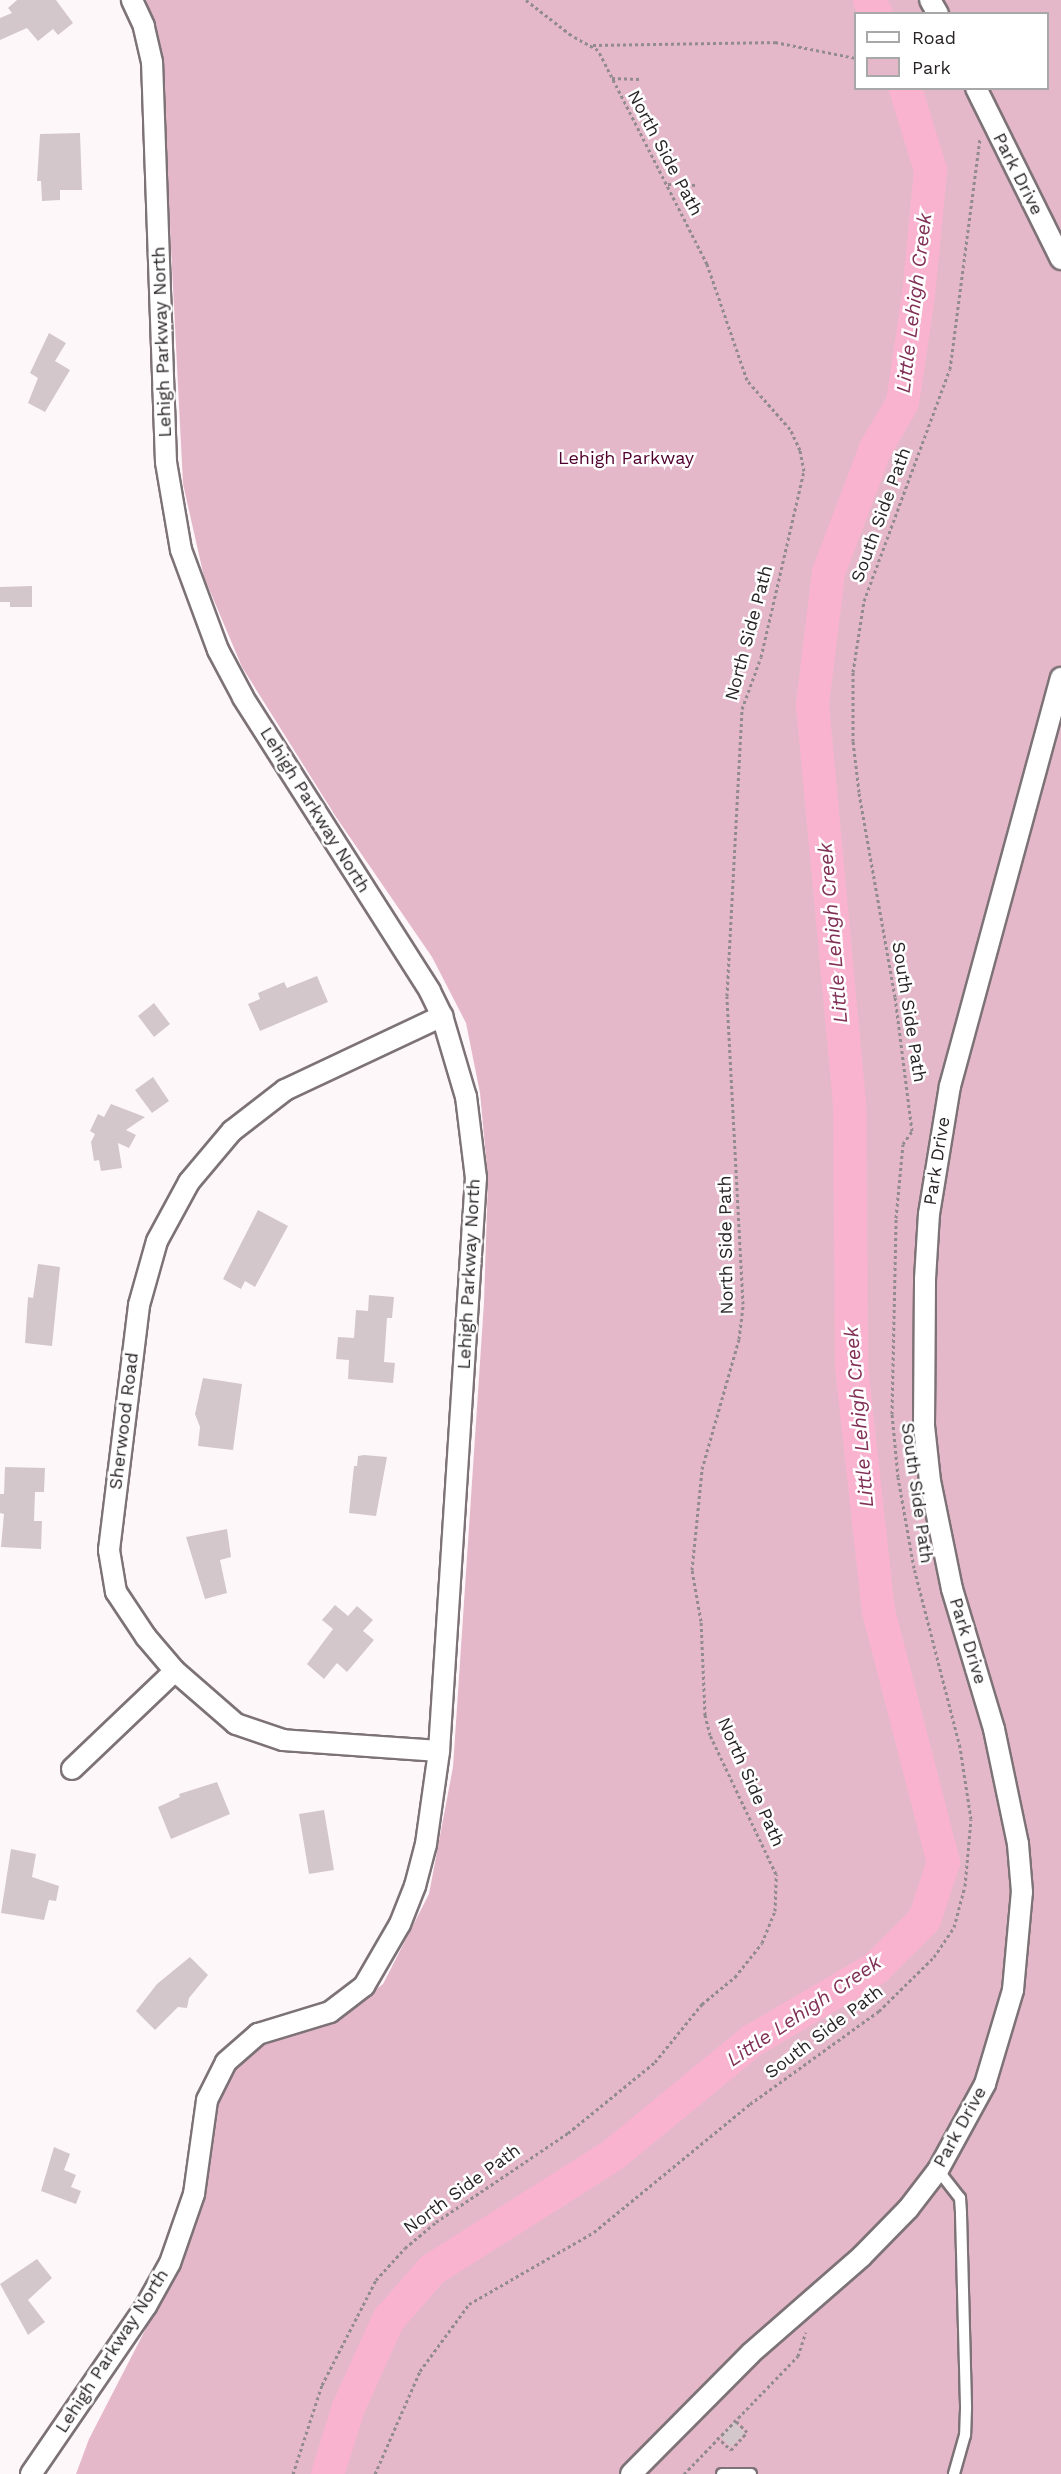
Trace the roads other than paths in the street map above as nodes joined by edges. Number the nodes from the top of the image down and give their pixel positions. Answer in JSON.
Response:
{"nodes":[{"id":1,"x":132,"y":0,"type":"edge"},
{"id":2,"x":977,"y":90,"type":"edge"},
{"id":3,"x":1061,"y":259,"type":"edge"},
{"id":4,"x":1061,"y":678,"type":"edge"},
{"id":5,"x":442,"y":1016,"type":"junction"},
{"id":6,"x":175,"y":1671,"type":"junction"},
{"id":7,"x":439,"y":1751,"type":"junction"},
{"id":8,"x":72,"y":1769,"type":"dead end"},
{"id":9,"x":938,"y":2170,"type":"junction"},
{"id":10,"x":31,"y":2474,"type":"edge"},
{"id":11,"x":631,"y":2474,"type":"edge"},
{"id":12,"x":722,"y":2474,"type":"edge"},
{"id":13,"x":752,"y":2474,"type":"edge"},
{"id":14,"x":954,"y":2474,"type":"edge"}],
"edges":[{"from":1,"to":5,"type":"street","name":"Lehigh Parkway North"},
{"from":2,"to":3,"type":"street","name":"Park Drive"},
{"from":4,"to":9,"type":"street","name":"Park Drive"},
{"from":5,"to":6,"type":"street","name":"Sherwood Road"},
{"from":5,"to":7,"type":"street","name":"Lehigh Parkway North"},
{"from":6,"to":7,"type":"street","name":"Sherwood Road"},
{"from":6,"to":8,"type":"street"},
{"from":7,"to":10,"type":"street","name":"Lehigh Parkway North"},
{"from":9,"to":11,"type":"street","name":"Park Drive"},
{"from":9,"to":14,"type":"lane"},
{"from":12,"to":13,"type":"lane"}]}
